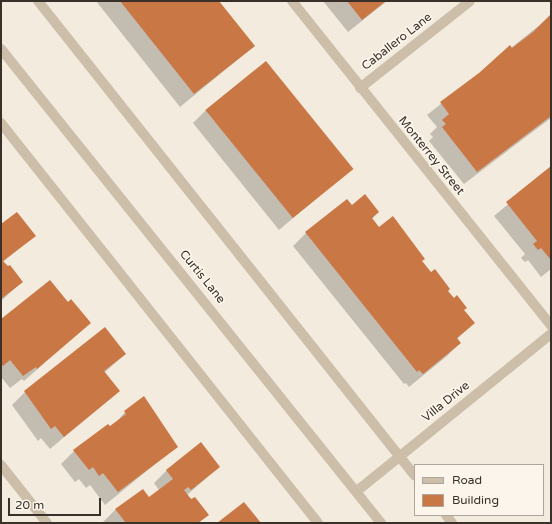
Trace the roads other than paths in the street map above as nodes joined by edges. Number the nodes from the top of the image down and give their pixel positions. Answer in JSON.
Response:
{"nodes":[{"id":1,"x":38,"y":1,"type":"edge"},
{"id":2,"x":292,"y":1,"type":"edge"},
{"id":3,"x":470,"y":1,"type":"edge"},
{"id":4,"x":1,"y":49,"type":"edge"},
{"id":5,"x":360,"y":88,"type":"junction"},
{"id":6,"x":1,"y":123,"type":"edge"},
{"id":7,"x":551,"y":326,"type":"edge"},
{"id":8,"x":551,"y":334,"type":"edge"},
{"id":9,"x":400,"y":457,"type":"junction"},
{"id":10,"x":1,"y":465,"type":"edge"},
{"id":11,"x":414,"y":475,"type":"edge"},
{"id":12,"x":357,"y":491,"type":"junction"},
{"id":13,"x":47,"y":523,"type":"edge"},
{"id":14,"x":318,"y":523,"type":"edge"},
{"id":15,"x":381,"y":523,"type":"edge"}],
"edges":[{"from":1,"to":9,"type":"street"},
{"from":2,"to":5,"type":"street","name":"Monterrey Street"},
{"from":3,"to":5,"type":"street","name":"Caballero Lane"},
{"from":4,"to":12,"type":"street","name":"Curtis Lane"},
{"from":5,"to":7,"type":"street","name":"Monterrey Street"},
{"from":6,"to":14,"type":"street"},
{"from":8,"to":9,"type":"street","name":"Villa Drive"},
{"from":9,"to":11,"type":"street"},
{"from":9,"to":12,"type":"street","name":"Villa Drive"},
{"from":10,"to":13,"type":"street"},
{"from":12,"to":15,"type":"street","name":"Curtis Lane"}]}
